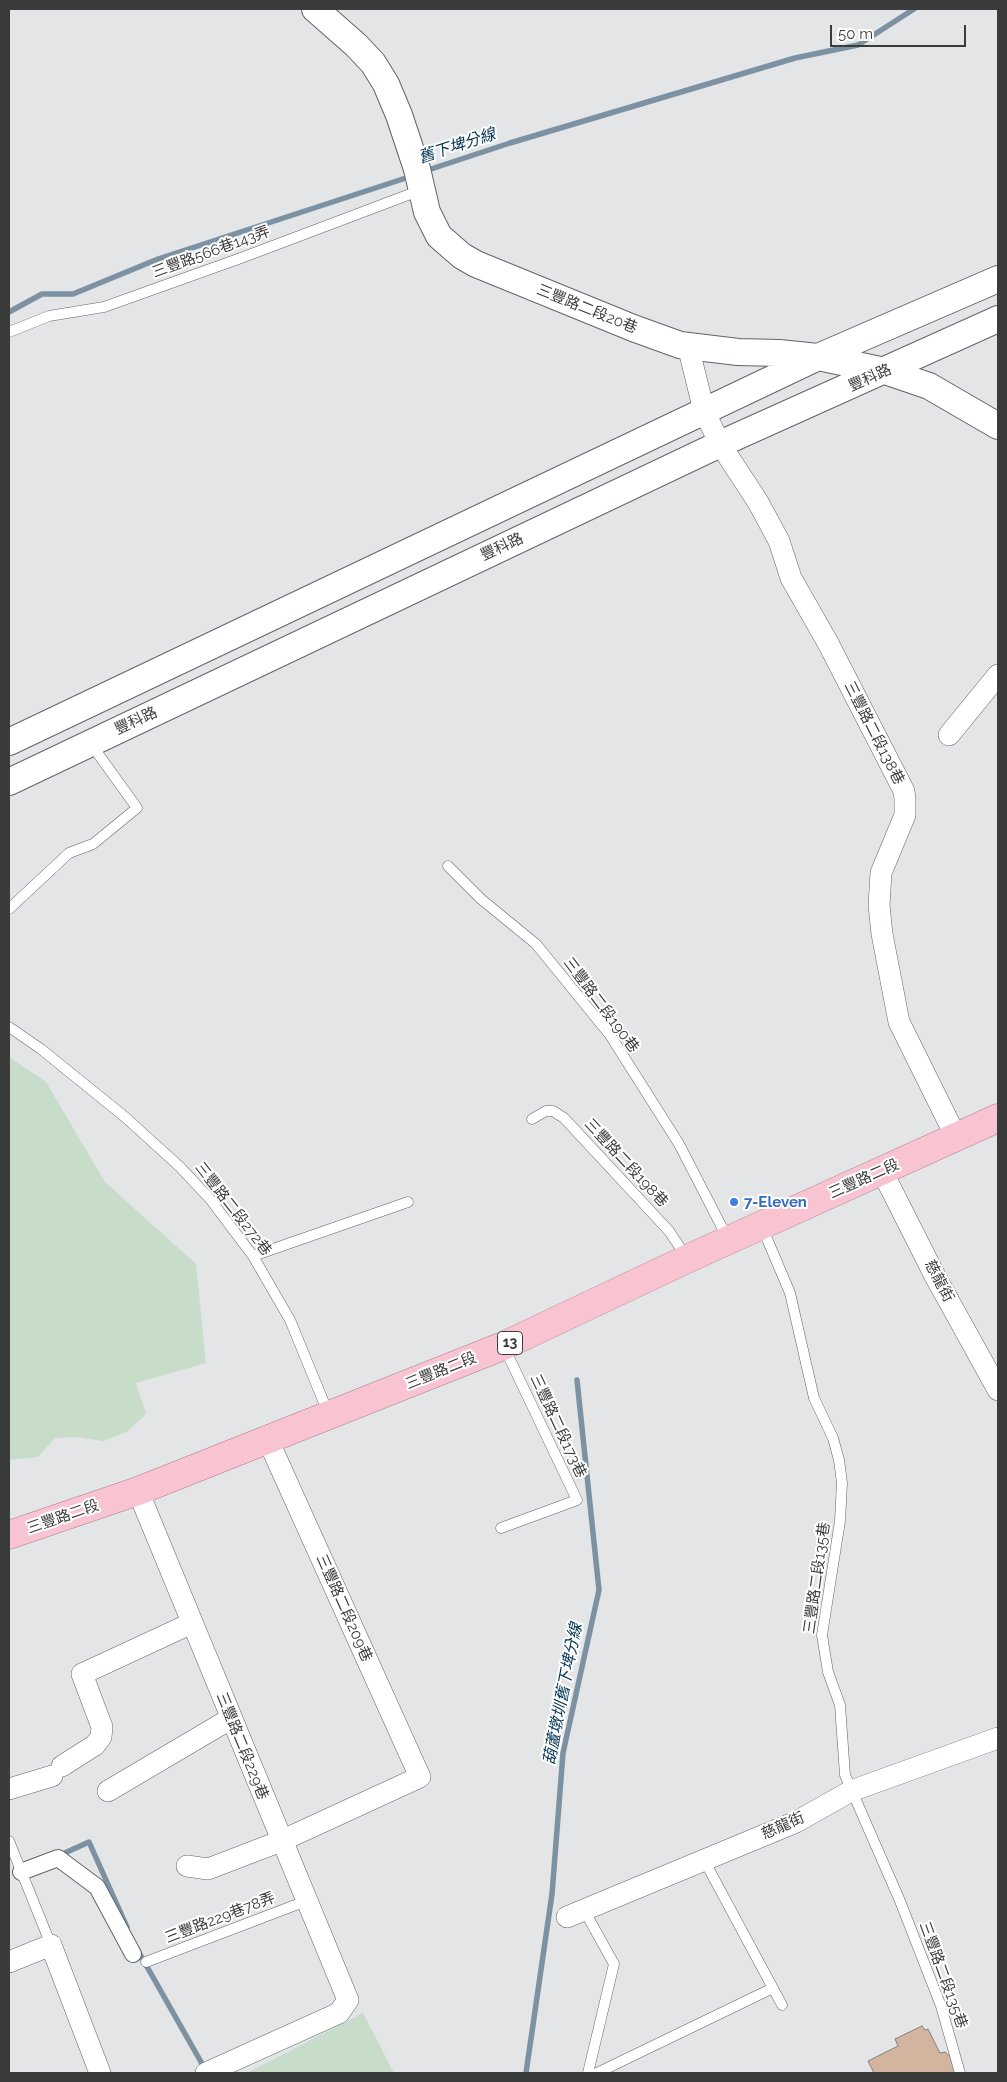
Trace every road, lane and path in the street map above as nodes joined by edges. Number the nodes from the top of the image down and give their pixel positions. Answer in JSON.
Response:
{"nodes":[{"id":1,"x":314,"y":9,"type":"edge"},
{"id":2,"x":421,"y":190,"type":"junction"},
{"id":3,"x":998,"y":280,"type":"edge"},
{"id":4,"x":998,"y":319,"type":"edge"},
{"id":5,"x":9,"y":332,"type":"edge"},
{"id":6,"x":688,"y":346,"type":"junction"},
{"id":7,"x":818,"y":356,"type":"junction"},
{"id":8,"x":885,"y":371,"type":"junction"},
{"id":9,"x":704,"y":411,"type":"junction"},
{"id":10,"x":998,"y":426,"type":"edge"},
{"id":11,"x":720,"y":444,"type":"junction"},
{"id":12,"x":998,"y":675,"type":"edge"},
{"id":13,"x":948,"y":735,"type":"dead end"},
{"id":14,"x":9,"y":742,"type":"edge"},
{"id":15,"x":90,"y":743,"type":"junction"},
{"id":16,"x":9,"y":782,"type":"edge"},
{"id":17,"x":448,"y":866,"type":"dead end"},
{"id":18,"x":9,"y":909,"type":"edge"},
{"id":19,"x":9,"y":1027,"type":"edge"},
{"id":20,"x":998,"y":1118,"type":"edge"},
{"id":21,"x":532,"y":1119,"type":"dead end"},
{"id":22,"x":956,"y":1137,"type":"junction"},
{"id":23,"x":882,"y":1171,"type":"junction"},
{"id":24,"x":408,"y":1202,"type":"dead end"},
{"id":25,"x":762,"y":1226,"type":"junction"},
{"id":26,"x":728,"y":1240,"type":"junction"},
{"id":27,"x":253,"y":1256,"type":"junction"},
{"id":28,"x":687,"y":1258,"type":"junction"},
{"id":29,"x":504,"y":1346,"type":"junction"},
{"id":30,"x":998,"y":1390,"type":"edge"},
{"id":31,"x":329,"y":1416,"type":"junction"},
{"id":32,"x":268,"y":1440,"type":"junction"},
{"id":33,"x":138,"y":1491,"type":"junction"},
{"id":34,"x":501,"y":1528,"type":"dead end"},
{"id":35,"x":9,"y":1535,"type":"edge"},
{"id":36,"x":192,"y":1623,"type":"junction"},
{"id":37,"x":230,"y":1719,"type":"junction"},
{"id":38,"x":998,"y":1738,"type":"edge"},
{"id":39,"x":9,"y":1789,"type":"edge"},
{"id":40,"x":108,"y":1791,"type":"dead end"},
{"id":41,"x":851,"y":1791,"type":"junction"},
{"id":42,"x":9,"y":1841,"type":"edge"},
{"id":43,"x":281,"y":1841,"type":"junction"},
{"id":44,"x":704,"y":1860,"type":"junction"},
{"id":45,"x":186,"y":1866,"type":"dead end"},
{"id":46,"x":21,"y":1872,"type":"junction"},
{"id":47,"x":306,"y":1901,"type":"junction"},
{"id":48,"x":576,"y":1913,"type":"joint"},
{"id":49,"x":51,"y":1945,"type":"junction"},
{"id":50,"x":139,"y":1958,"type":"joint"},
{"id":51,"x":9,"y":1962,"type":"edge"},
{"id":52,"x":774,"y":1988,"type":"junction"},
{"id":53,"x":782,"y":2004,"type":"dead end"},
{"id":54,"x":100,"y":2073,"type":"edge"},
{"id":55,"x":206,"y":2073,"type":"edge"},
{"id":56,"x":588,"y":2073,"type":"edge"},
{"id":57,"x":597,"y":2073,"type":"edge"},
{"id":58,"x":960,"y":2073,"type":"edge"}],
"edges":[{"from":1,"to":2,"type":"street","name":"三豐路二段20巷"},
{"from":2,"to":5,"type":"lane","name":"三豐路566巷143弄"},
{"from":2,"to":6,"type":"street","name":"三豐路二段20巷"},
{"from":3,"to":7,"type":"street"},
{"from":4,"to":8,"type":"street","name":"豐科路"},
{"from":6,"to":7,"type":"street","name":"三豐路二段20巷"},
{"from":6,"to":9,"type":"street","name":"三豐路二段138巷"},
{"from":7,"to":8,"type":"street","name":"三豐路二段20巷"},
{"from":7,"to":9,"type":"street"},
{"from":8,"to":10,"type":"street","name":"三豐路二段20巷"},
{"from":8,"to":11,"type":"street","name":"豐科路"},
{"from":9,"to":11,"type":"street","name":"三豐路二段138巷"},
{"from":9,"to":14,"type":"street"},
{"from":11,"to":15,"type":"street","name":"豐科路"},
{"from":11,"to":22,"type":"street","name":"三豐路二段138巷"},
{"from":12,"to":13,"type":"street"},
{"from":15,"to":16,"type":"street","name":"豐科路"},
{"from":15,"to":18,"type":"lane"},
{"from":17,"to":26,"type":"lane","name":"三豐路二段190巷"},
{"from":19,"to":27,"type":"lane","name":"三豐路二段272巷"},
{"from":20,"to":22,"type":"main road","name":"三豐路二段","number":"13"},
{"from":21,"to":28,"type":"lane","name":"三豐路二段198巷"},
{"from":22,"to":23,"type":"main road","name":"三豐路二段","number":"13"},
{"from":23,"to":25,"type":"main road","name":"三豐路二段","number":"13"},
{"from":23,"to":30,"type":"street","name":"慈龍街"},
{"from":24,"to":27,"type":"lane"},
{"from":25,"to":26,"type":"main road","name":"三豐路二段","number":"13"},
{"from":25,"to":41,"type":"lane","name":"三豐路二段135巷"},
{"from":26,"to":28,"type":"main road","name":"三豐路二段","number":"13"},
{"from":27,"to":31,"type":"lane","name":"三豐路二段272巷"},
{"from":28,"to":29,"type":"main road","name":"三豐路二段","number":"13"},
{"from":29,"to":31,"type":"main road","name":"三豐路二段","number":"13"},
{"from":29,"to":34,"type":"lane","name":"三豐路二段173巷"},
{"from":31,"to":32,"type":"main road","name":"三豐路二段","number":"13"},
{"from":32,"to":33,"type":"main road","name":"三豐路二段","number":"13"},
{"from":32,"to":43,"type":"street","name":"三豐路二段209巷"},
{"from":33,"to":35,"type":"main road","name":"三豐路二段","number":"13"},
{"from":33,"to":36,"type":"street","name":"三豐路二段229巷"},
{"from":36,"to":37,"type":"street","name":"三豐路二段229巷"},
{"from":36,"to":39,"type":"street"},
{"from":37,"to":40,"type":"street"},
{"from":37,"to":43,"type":"street","name":"三豐路二段229巷"},
{"from":38,"to":41,"type":"street","name":"慈龍街"},
{"from":41,"to":44,"type":"street","name":"慈龍街"},
{"from":41,"to":58,"type":"lane","name":"三豐路二段135巷"},
{"from":42,"to":46,"type":"lane"},
{"from":43,"to":45,"type":"street"},
{"from":43,"to":47,"type":"street","name":"三豐路二段229巷"},
{"from":44,"to":48,"type":"street","name":"慈龍街"},
{"from":44,"to":52,"type":"lane"},
{"from":46,"to":49,"type":"lane"},
{"from":46,"to":50,"type":"street"},
{"from":47,"to":50,"type":"lane","name":"三豐路229巷78弄"},
{"from":47,"to":55,"type":"street","name":"三豐路二段229巷"},
{"from":48,"to":56,"type":"lane"},
{"from":49,"to":51,"type":"street"},
{"from":49,"to":54,"type":"street"},
{"from":52,"to":53,"type":"lane"},
{"from":52,"to":57,"type":"lane"}]}
